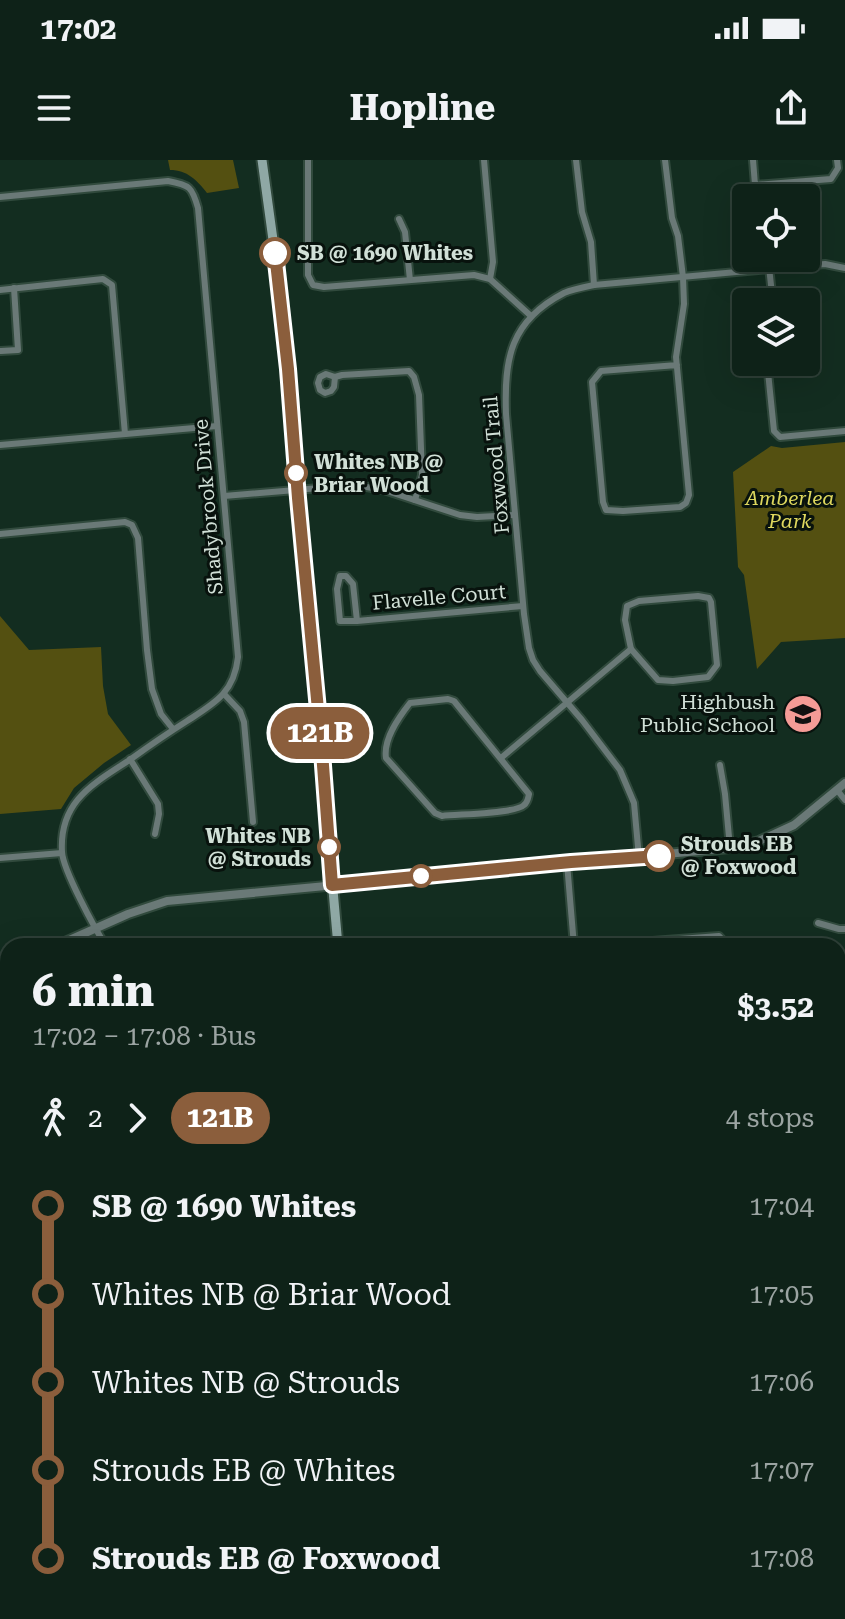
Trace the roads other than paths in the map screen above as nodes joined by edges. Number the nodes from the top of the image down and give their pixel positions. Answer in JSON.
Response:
{"nodes":[{"id":1,"x":262,"y":160,"type":"edge"},
{"id":2,"x":308,"y":160,"type":"edge"},
{"id":3,"x":484,"y":160,"type":"edge"},
{"id":4,"x":576,"y":160,"type":"edge"},
{"id":5,"x":665,"y":160,"type":"edge"},
{"id":6,"x":753,"y":160,"type":"edge"},
{"id":7,"x":837,"y":160,"type":"edge"},
{"id":8,"x":755,"y":184,"type":"edge"},
{"id":9,"x":768,"y":184,"type":"edge"},
{"id":10,"x":0,"y":197,"type":"edge"},
{"id":11,"x":399,"y":219,"type":"dead end"},
{"id":12,"x":820,"y":264,"type":"edge"},
{"id":13,"x":845,"y":268,"type":"edge"},
{"id":14,"x":737,"y":272,"type":"edge"},
{"id":15,"x":683,"y":277,"type":"junction"},
{"id":16,"x":490,"y":279,"type":"junction"},
{"id":17,"x":410,"y":280,"type":"junction"},
{"id":18,"x":594,"y":285,"type":"junction"},
{"id":19,"x":14,"y":288,"type":"junction"},
{"id":20,"x":0,"y":290,"type":"edge"},
{"id":21,"x":531,"y":316,"type":"junction"},
{"id":22,"x":1,"y":351,"type":"edge"},
{"id":23,"x":677,"y":365,"type":"junction"},
{"id":24,"x":768,"y":376,"type":"edge"},
{"id":25,"x":335,"y":377,"type":"dead end"},
{"id":26,"x":217,"y":426,"type":"junction"},
{"id":27,"x":845,"y":431,"type":"edge"},
{"id":28,"x":125,"y":434,"type":"junction"},
{"id":29,"x":0,"y":445,"type":"edge"},
{"id":30,"x":297,"y":489,"type":"junction"},
{"id":31,"x":224,"y":496,"type":"junction"},
{"id":32,"x":415,"y":500,"type":"junction"},
{"id":33,"x":515,"y":515,"type":"junction"},
{"id":34,"x":0,"y":534,"type":"edge"},
{"id":35,"x":523,"y":606,"type":"junction"},
{"id":36,"x":357,"y":621,"type":"junction"},
{"id":37,"x":631,"y":649,"type":"junction"},
{"id":38,"x":225,"y":695,"type":"junction"},
{"id":39,"x":567,"y":704,"type":"junction"},
{"id":40,"x":173,"y":729,"type":"junction"},
{"id":41,"x":501,"y":758,"type":"junction"},
{"id":42,"x":130,"y":759,"type":"junction"},
{"id":43,"x":720,"y":765,"type":"dead end"},
{"id":44,"x":845,"y":783,"type":"edge"},
{"id":45,"x":837,"y":790,"type":"junction"},
{"id":46,"x":845,"y":800,"type":"edge"},
{"id":47,"x":253,"y":822,"type":"dead end"},
{"id":48,"x":155,"y":834,"type":"dead end"},
{"id":49,"x":730,"y":848,"type":"junction"},
{"id":50,"x":62,"y":853,"type":"junction"},
{"id":51,"x":0,"y":858,"type":"edge"},
{"id":52,"x":639,"y":858,"type":"junction"},
{"id":53,"x":567,"y":863,"type":"junction"},
{"id":54,"x":332,"y":885,"type":"junction"},
{"id":55,"x":818,"y":923,"type":"dead end"},
{"id":56,"x":95,"y":928,"type":"junction"},
{"id":57,"x":845,"y":929,"type":"edge"},
{"id":58,"x":73,"y":938,"type":"edge"},
{"id":59,"x":101,"y":938,"type":"edge"},
{"id":60,"x":337,"y":938,"type":"edge"},
{"id":61,"x":573,"y":938,"type":"edge"},
{"id":62,"x":692,"y":938,"type":"edge"},
{"id":63,"x":721,"y":938,"type":"edge"}],
"edges":[{"from":1,"to":30,"type":"main road"},
{"from":2,"to":17,"type":"street"},
{"from":3,"to":16,"type":"street"},
{"from":4,"to":18,"type":"street"},
{"from":5,"to":15,"type":"street"},
{"from":6,"to":8,"type":"street"},
{"from":7,"to":9,"type":"street"},
{"from":10,"to":26,"type":"street","name":"Shadybrook Drive"},
{"from":11,"to":17,"type":"street"},
{"from":12,"to":13,"type":"street","name":"Foxwood Trail"},
{"from":14,"to":15,"type":"street","name":"Foxwood Trail"},
{"from":15,"to":18,"type":"street","name":"Foxwood Trail"},
{"from":15,"to":23,"type":"street"},
{"from":16,"to":17,"type":"street"},
{"from":16,"to":21,"type":"street"},
{"from":18,"to":21,"type":"street","name":"Foxwood Trail"},
{"from":19,"to":20,"type":"street"},
{"from":19,"to":22,"type":"street"},
{"from":19,"to":28,"type":"street"},
{"from":21,"to":33,"type":"street","name":"Foxwood Trail"},
{"from":23,"to":23,"type":"street"},
{"from":24,"to":27,"type":"street"},
{"from":25,"to":32,"type":"street"},
{"from":26,"to":28,"type":"street"},
{"from":26,"to":31,"type":"street","name":"Shadybrook Drive"},
{"from":28,"to":29,"type":"street"},
{"from":30,"to":31,"type":"street"},
{"from":30,"to":32,"type":"street"},
{"from":30,"to":54,"type":"main road"},
{"from":31,"to":38,"type":"street","name":"Shadybrook Drive"},
{"from":32,"to":33,"type":"street"},
{"from":33,"to":35,"type":"street","name":"Foxwood Trail"},
{"from":34,"to":40,"type":"street"},
{"from":35,"to":36,"type":"street","name":"Flavelle Court"},
{"from":35,"to":39,"type":"street","name":"Foxwood Trail"},
{"from":36,"to":36,"type":"street","name":"Flavelle Court"},
{"from":37,"to":37,"type":"street"},
{"from":37,"to":39,"type":"street"},
{"from":38,"to":40,"type":"street"},
{"from":38,"to":47,"type":"street"},
{"from":39,"to":41,"type":"street"},
{"from":39,"to":52,"type":"street","name":"Foxwood Trail"},
{"from":40,"to":42,"type":"street"},
{"from":41,"to":41,"type":"street"},
{"from":42,"to":48,"type":"street"},
{"from":42,"to":50,"type":"street"},
{"from":43,"to":49,"type":"street"},
{"from":44,"to":45,"type":"street"},
{"from":45,"to":46,"type":"street"},
{"from":45,"to":49,"type":"street"},
{"from":49,"to":52,"type":"street"},
{"from":50,"to":51,"type":"street"},
{"from":50,"to":56,"type":"street"},
{"from":52,"to":53,"type":"street"},
{"from":53,"to":54,"type":"street"},
{"from":53,"to":61,"type":"street"},
{"from":54,"to":56,"type":"street"},
{"from":54,"to":60,"type":"main road"},
{"from":55,"to":57,"type":"street"},
{"from":56,"to":58,"type":"street"},
{"from":56,"to":59,"type":"street"},
{"from":62,"to":63,"type":"street"}]}
